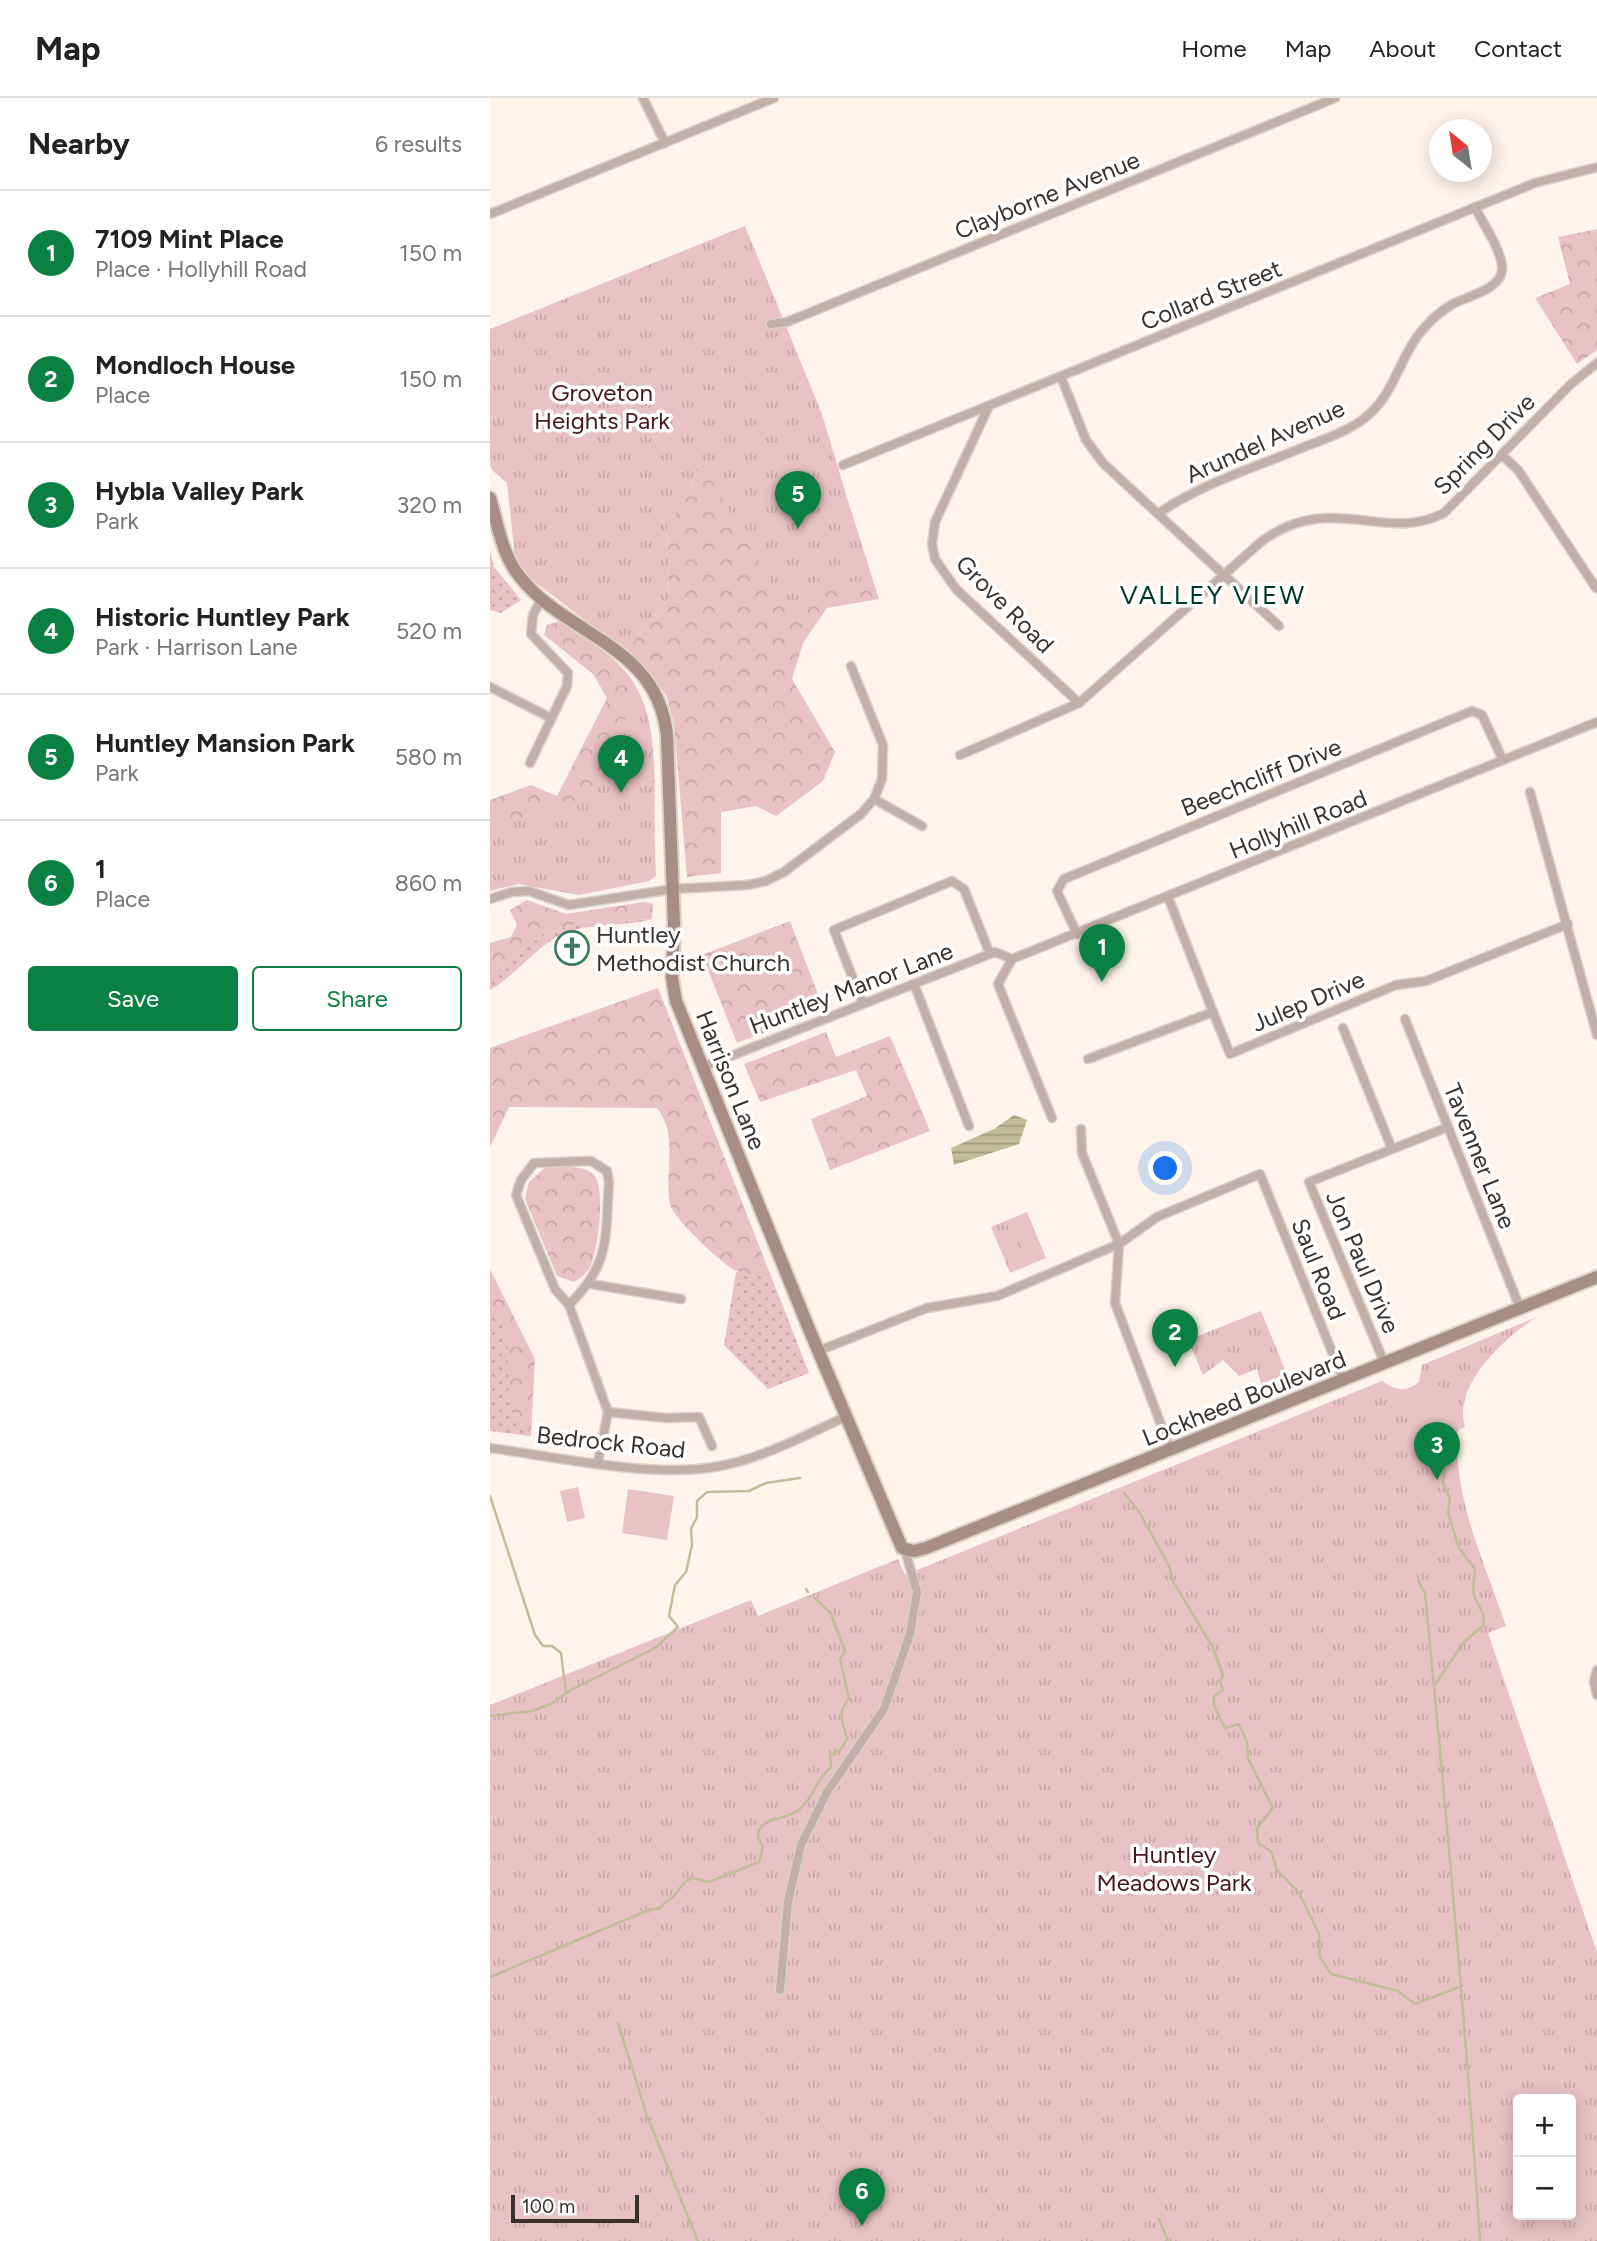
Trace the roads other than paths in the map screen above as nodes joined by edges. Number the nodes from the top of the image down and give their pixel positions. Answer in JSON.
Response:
{"nodes":[{"id":1,"x":643,"y":98,"type":"edge"},
{"id":2,"x":774,"y":98,"type":"edge"},
{"id":3,"x":1335,"y":98,"type":"edge"},
{"id":4,"x":665,"y":143,"type":"junction"},
{"id":5,"x":1597,"y":167,"type":"edge"},
{"id":6,"x":1475,"y":207,"type":"junction"},
{"id":7,"x":490,"y":214,"type":"edge"},
{"id":8,"x":771,"y":324,"type":"dead end"},
{"id":9,"x":1595,"y":368,"type":"edge"},
{"id":10,"x":1060,"y":377,"type":"junction"},
{"id":11,"x":989,"y":406,"type":"junction"},
{"id":12,"x":1502,"y":455,"type":"junction"},
{"id":13,"x":843,"y":465,"type":"dead end"},
{"id":14,"x":490,"y":498,"type":"edge"},
{"id":15,"x":1160,"y":513,"type":"junction"},
{"id":16,"x":1224,"y":576,"type":"junction"},
{"id":17,"x":1596,"y":588,"type":"edge"},
{"id":18,"x":542,"y":598,"type":"junction"},
{"id":19,"x":1279,"y":626,"type":"dead end"},
{"id":20,"x":852,"y":666,"type":"dead end"},
{"id":21,"x":490,"y":687,"type":"edge"},
{"id":22,"x":1079,"y":703,"type":"junction"},
{"id":23,"x":551,"y":718,"type":"junction"},
{"id":24,"x":1597,"y":722,"type":"edge"},
{"id":25,"x":960,"y":755,"type":"dead end"},
{"id":26,"x":1503,"y":760,"type":"junction"},
{"id":27,"x":530,"y":763,"type":"dead end"},
{"id":28,"x":1530,"y":792,"type":"dead end"},
{"id":29,"x":874,"y":799,"type":"junction"},
{"id":30,"x":922,"y":826,"type":"dead end"},
{"id":31,"x":673,"y":888,"type":"junction"},
{"id":32,"x":1168,"y":897,"type":"junction"},
{"id":33,"x":490,"y":899,"type":"edge"},
{"id":34,"x":1568,"y":924,"type":"junction"},
{"id":35,"x":1077,"y":934,"type":"junction"},
{"id":36,"x":990,"y":954,"type":"junction"},
{"id":37,"x":1012,"y":959,"type":"junction"},
{"id":38,"x":914,"y":984,"type":"junction"},
{"id":39,"x":863,"y":1004,"type":"junction"},
{"id":40,"x":1213,"y":1012,"type":"junction"},
{"id":41,"x":1405,"y":1019,"type":"dead end"},
{"id":42,"x":1343,"y":1028,"type":"dead end"},
{"id":43,"x":1597,"y":1035,"type":"edge"},
{"id":44,"x":1088,"y":1059,"type":"dead end"},
{"id":45,"x":703,"y":1067,"type":"junction"},
{"id":46,"x":1052,"y":1118,"type":"dead end"},
{"id":47,"x":969,"y":1126,"type":"dead end"},
{"id":48,"x":1448,"y":1127,"type":"junction"},
{"id":49,"x":1081,"y":1129,"type":"dead end"},
{"id":50,"x":1392,"y":1149,"type":"junction"},
{"id":51,"x":1119,"y":1244,"type":"junction"},
{"id":52,"x":1597,"y":1277,"type":"edge"},
{"id":53,"x":590,"y":1284,"type":"junction"},
{"id":54,"x":681,"y":1299,"type":"dead end"},
{"id":55,"x":569,"y":1305,"type":"junction"},
{"id":56,"x":1520,"y":1308,"type":"junction"},
{"id":57,"x":818,"y":1351,"type":"junction"},
{"id":58,"x":1384,"y":1362,"type":"junction"},
{"id":59,"x":1343,"y":1379,"type":"junction"},
{"id":60,"x":607,"y":1412,"type":"junction"},
{"id":61,"x":845,"y":1418,"type":"junction"},
{"id":62,"x":712,"y":1446,"type":"dead end"},
{"id":63,"x":490,"y":1448,"type":"edge"},
{"id":64,"x":1171,"y":1451,"type":"junction"},
{"id":65,"x":598,"y":1462,"type":"junction"},
{"id":66,"x":905,"y":1550,"type":"junction"},
{"id":67,"x":1597,"y":1670,"type":"edge"},
{"id":68,"x":1597,"y":1695,"type":"edge"},
{"id":69,"x":780,"y":1990,"type":"dead end"}],
"edges":[{"from":1,"to":4,"type":"street"},
{"from":2,"to":4,"type":"street"},
{"from":3,"to":8,"type":"street","name":"Clayborne Avenue"},
{"from":4,"to":7,"type":"street"},
{"from":5,"to":6,"type":"street","name":"Collard Street"},
{"from":6,"to":10,"type":"street","name":"Collard Street"},
{"from":6,"to":15,"type":"street","name":"Arundel Avenue"},
{"from":9,"to":12,"type":"street","name":"Spring Drive"},
{"from":10,"to":11,"type":"street","name":"Collard Street"},
{"from":10,"to":15,"type":"street"},
{"from":11,"to":13,"type":"street","name":"Collard Street"},
{"from":11,"to":22,"type":"street","name":"Grove Road"},
{"from":12,"to":16,"type":"street","name":"Spring Drive"},
{"from":12,"to":17,"type":"street"},
{"from":14,"to":18,"type":"street","name":"Harrison Lane"},
{"from":15,"to":16,"type":"street"},
{"from":16,"to":19,"type":"street"},
{"from":16,"to":22,"type":"street","name":"Spring Drive"},
{"from":18,"to":23,"type":"street"},
{"from":18,"to":31,"type":"street","name":"Harrison Lane"},
{"from":20,"to":29,"type":"street"},
{"from":21,"to":23,"type":"street"},
{"from":22,"to":25,"type":"street","name":"Spring Drive"},
{"from":23,"to":27,"type":"street"},
{"from":24,"to":26,"type":"street","name":"Hollyhill Road"},
{"from":26,"to":32,"type":"street","name":"Hollyhill Road"},
{"from":26,"to":35,"type":"street","name":"Beechcliff Drive"},
{"from":28,"to":34,"type":"street"},
{"from":29,"to":30,"type":"street"},
{"from":29,"to":31,"type":"street"},
{"from":31,"to":33,"type":"street"},
{"from":31,"to":45,"type":"street","name":"Harrison Lane"},
{"from":32,"to":35,"type":"street","name":"Hollyhill Road"},
{"from":32,"to":40,"type":"street"},
{"from":34,"to":40,"type":"street","name":"Julep Drive"},
{"from":34,"to":43,"type":"street"},
{"from":35,"to":37,"type":"street","name":"Hollyhill Road"},
{"from":36,"to":37,"type":"street","name":"Huntley Manor Lane"},
{"from":36,"to":38,"type":"street","name":"Huntley Manor Lane"},
{"from":36,"to":39,"type":"street"},
{"from":37,"to":46,"type":"street"},
{"from":38,"to":39,"type":"street","name":"Huntley Manor Lane"},
{"from":38,"to":47,"type":"street"},
{"from":39,"to":45,"type":"street","name":"Huntley Manor Lane"},
{"from":40,"to":44,"type":"street","name":"Julep Drive"},
{"from":41,"to":48,"type":"street","name":"Tavenner Lane"},
{"from":42,"to":50,"type":"street"},
{"from":45,"to":57,"type":"street","name":"Harrison Lane"},
{"from":48,"to":50,"type":"street","name":"Jon Paul Drive"},
{"from":48,"to":56,"type":"street","name":"Tavenner Lane"},
{"from":49,"to":51,"type":"street"},
{"from":50,"to":58,"type":"street","name":"Jon Paul Drive"},
{"from":51,"to":57,"type":"street"},
{"from":51,"to":59,"type":"street","name":"Saul Road"},
{"from":51,"to":64,"type":"street"},
{"from":52,"to":56,"type":"street","name":"Lockheed Boulevard"},
{"from":53,"to":54,"type":"street"},
{"from":53,"to":55,"type":"street"},
{"from":53,"to":55,"type":"street"},
{"from":55,"to":60,"type":"street"},
{"from":56,"to":58,"type":"street","name":"Lockheed Boulevard"},
{"from":57,"to":61,"type":"street","name":"Harrison Lane"},
{"from":58,"to":59,"type":"street","name":"Lockheed Boulevard"},
{"from":59,"to":64,"type":"street","name":"Lockheed Boulevard"},
{"from":60,"to":62,"type":"street"},
{"from":60,"to":65,"type":"street"},
{"from":61,"to":65,"type":"street","name":"Bedrock Road"},
{"from":61,"to":66,"type":"street","name":"Harrison Lane"},
{"from":63,"to":65,"type":"street","name":"Bedrock Road"},
{"from":64,"to":66,"type":"street","name":"Lockheed Boulevard"},
{"from":66,"to":69,"type":"street"},
{"from":67,"to":68,"type":"street"}]}
